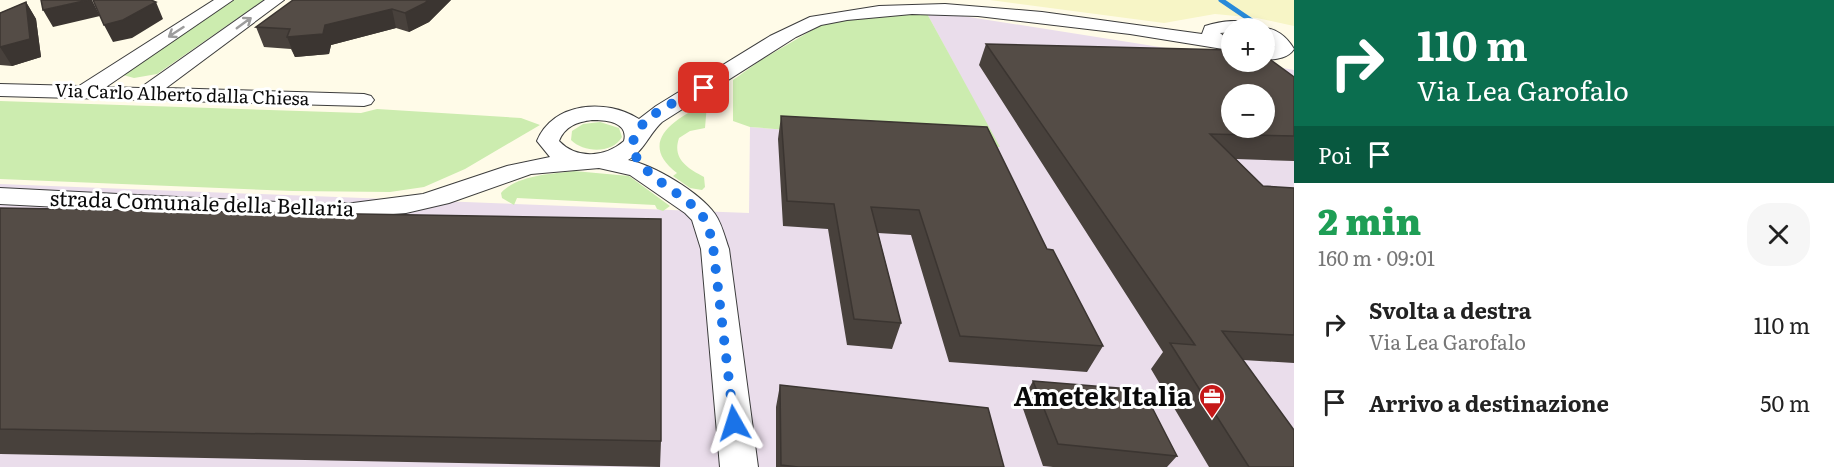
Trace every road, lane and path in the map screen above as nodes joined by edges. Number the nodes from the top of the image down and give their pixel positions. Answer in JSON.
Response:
{"nodes":[{"id":1,"x":225,"y":0,"type":"edge"},
{"id":2,"x":276,"y":0,"type":"edge"},
{"id":3,"x":1221,"y":28,"type":"edge"},
{"id":4,"x":1211,"y":30,"type":"junction"},
{"id":5,"x":1169,"y":33,"type":"junction"},
{"id":6,"x":1275,"y":39,"type":"edge"},
{"id":7,"x":1221,"y":42,"type":"edge"},
{"id":8,"x":1221,"y":45,"type":"edge"},
{"id":9,"x":1275,"y":55,"type":"edge"},
{"id":10,"x":0,"y":90,"type":"edge"},
{"id":11,"x":84,"y":92,"type":"junction"},
{"id":12,"x":145,"y":94,"type":"junction"},
{"id":13,"x":364,"y":100,"type":"dead end"},
{"id":14,"x":677,"y":102,"type":"junction"},
{"id":15,"x":602,"y":113,"type":"junction"},
{"id":16,"x":549,"y":133,"type":"junction"},
{"id":17,"x":636,"y":139,"type":"junction"},
{"id":18,"x":592,"y":161,"type":"junction"},
{"id":19,"x":507,"y":173,"type":"junction"},
{"id":20,"x":648,"y":175,"type":"junction"},
{"id":21,"x":0,"y":196,"type":"edge"},
{"id":22,"x":739,"y":467,"type":"edge"}],
"edges":[{"from":1,"to":11,"type":"street","one_way":true},
{"from":12,"to":2,"type":"street","one_way":true},
{"from":3,"to":4,"type":"street"},
{"from":4,"to":5,"type":"street"},
{"from":4,"to":7,"type":"street"},
{"from":5,"to":8,"type":"street"},
{"from":5,"to":14,"type":"street"},
{"from":6,"to":9,"type":"street"},
{"from":10,"to":11,"type":"street","name":"Via Carlo Alberto dalla Chiesa"},
{"from":11,"to":12,"type":"street","name":"Via Carlo Alberto dalla Chiesa"},
{"from":12,"to":13,"type":"street","name":"Via Carlo Alberto dalla Chiesa"},
{"from":14,"to":15,"type":"street"},
{"from":14,"to":17,"type":"street"},
{"from":15,"to":16,"type":"street"},
{"from":15,"to":17,"type":"street"},
{"from":16,"to":18,"type":"street"},
{"from":16,"to":19,"type":"street"},
{"from":17,"to":18,"type":"street"},
{"from":17,"to":20,"type":"street"},
{"from":18,"to":19,"type":"street"},
{"from":18,"to":20,"type":"street"},
{"from":19,"to":21,"type":"street","name":"strada Comunale della Bellaria"},
{"from":20,"to":22,"type":"street"}]}
